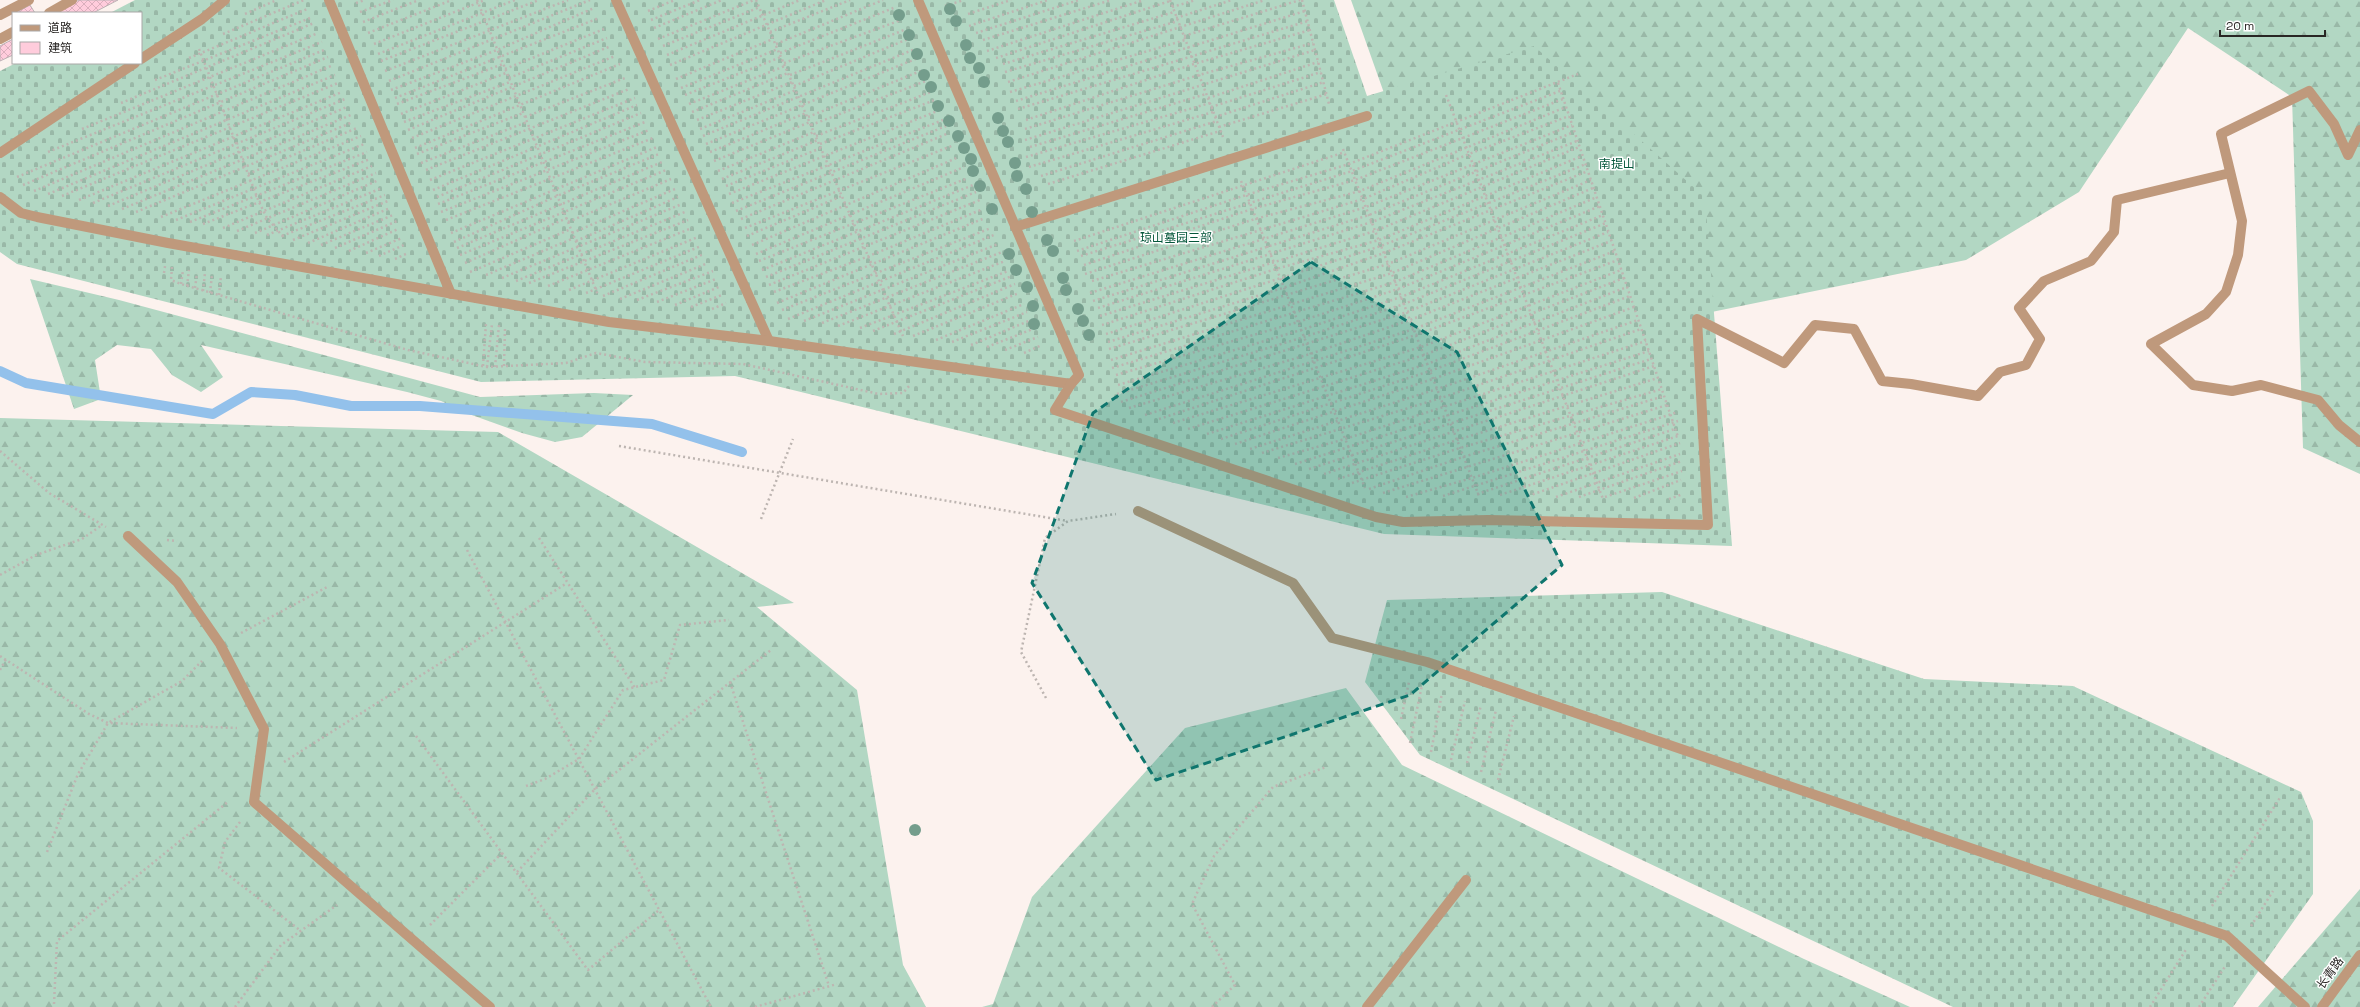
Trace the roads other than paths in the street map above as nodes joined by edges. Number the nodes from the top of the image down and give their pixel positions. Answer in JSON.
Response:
{"nodes":[{"id":1,"x":28,"y":0,"type":"edge"},
{"id":2,"x":72,"y":0,"type":"edge"},
{"id":3,"x":225,"y":0,"type":"edge"},
{"id":4,"x":918,"y":0,"type":"edge"},
{"id":5,"x":618,"y":5,"type":"edge"},
{"id":6,"x":50,"y":12,"type":"edge"},
{"id":7,"x":0,"y":15,"type":"edge"},
{"id":8,"x":12,"y":33,"type":"edge"},
{"id":9,"x":0,"y":39,"type":"edge"},
{"id":10,"x":142,"y":58,"type":"edge"},
{"id":11,"x":134,"y":64,"type":"edge"},
{"id":12,"x":1367,"y":116,"type":"dead end"},
{"id":13,"x":2360,"y":130,"type":"edge"},
{"id":14,"x":387,"y":139,"type":"edge"},
{"id":15,"x":0,"y":153,"type":"edge"},
{"id":16,"x":2230,"y":173,"type":"junction"},
{"id":17,"x":0,"y":196,"type":"edge"},
{"id":18,"x":1019,"y":236,"type":"junction"},
{"id":19,"x":763,"y":327,"type":"junction"},
{"id":20,"x":1071,"y":384,"type":"junction"},
{"id":21,"x":2360,"y":442,"type":"edge"},
{"id":22,"x":1138,"y":511,"type":"road end"},
{"id":23,"x":128,"y":536,"type":"road end"},
{"id":24,"x":1466,"y":880,"type":"dead end"},
{"id":25,"x":2360,"y":955,"type":"edge"},
{"id":26,"x":490,"y":1007,"type":"edge"},
{"id":27,"x":1367,"y":1007,"type":"edge"},
{"id":28,"x":2305,"y":1007,"type":"edge"},
{"id":29,"x":2322,"y":1007,"type":"edge"}],
"edges":[{"from":1,"to":7,"type":"street"},
{"from":2,"to":6,"type":"street"},
{"from":3,"to":10,"type":"street"},
{"from":4,"to":18,"type":"street"},
{"from":5,"to":19,"type":"street"},
{"from":8,"to":9,"type":"street"},
{"from":11,"to":15,"type":"street"},
{"from":12,"to":18,"type":"street"},
{"from":13,"to":16,"type":"street"},
{"from":14,"to":17,"type":"street"},
{"from":14,"to":19,"type":"street"},
{"from":16,"to":20,"type":"street"},
{"from":16,"to":21,"type":"street"},
{"from":18,"to":20,"type":"street"},
{"from":19,"to":20,"type":"street"},
{"from":22,"to":28,"type":"street"},
{"from":23,"to":26,"type":"street"},
{"from":24,"to":27,"type":"street"},
{"from":25,"to":29,"type":"street","name":"长青路"}]}
